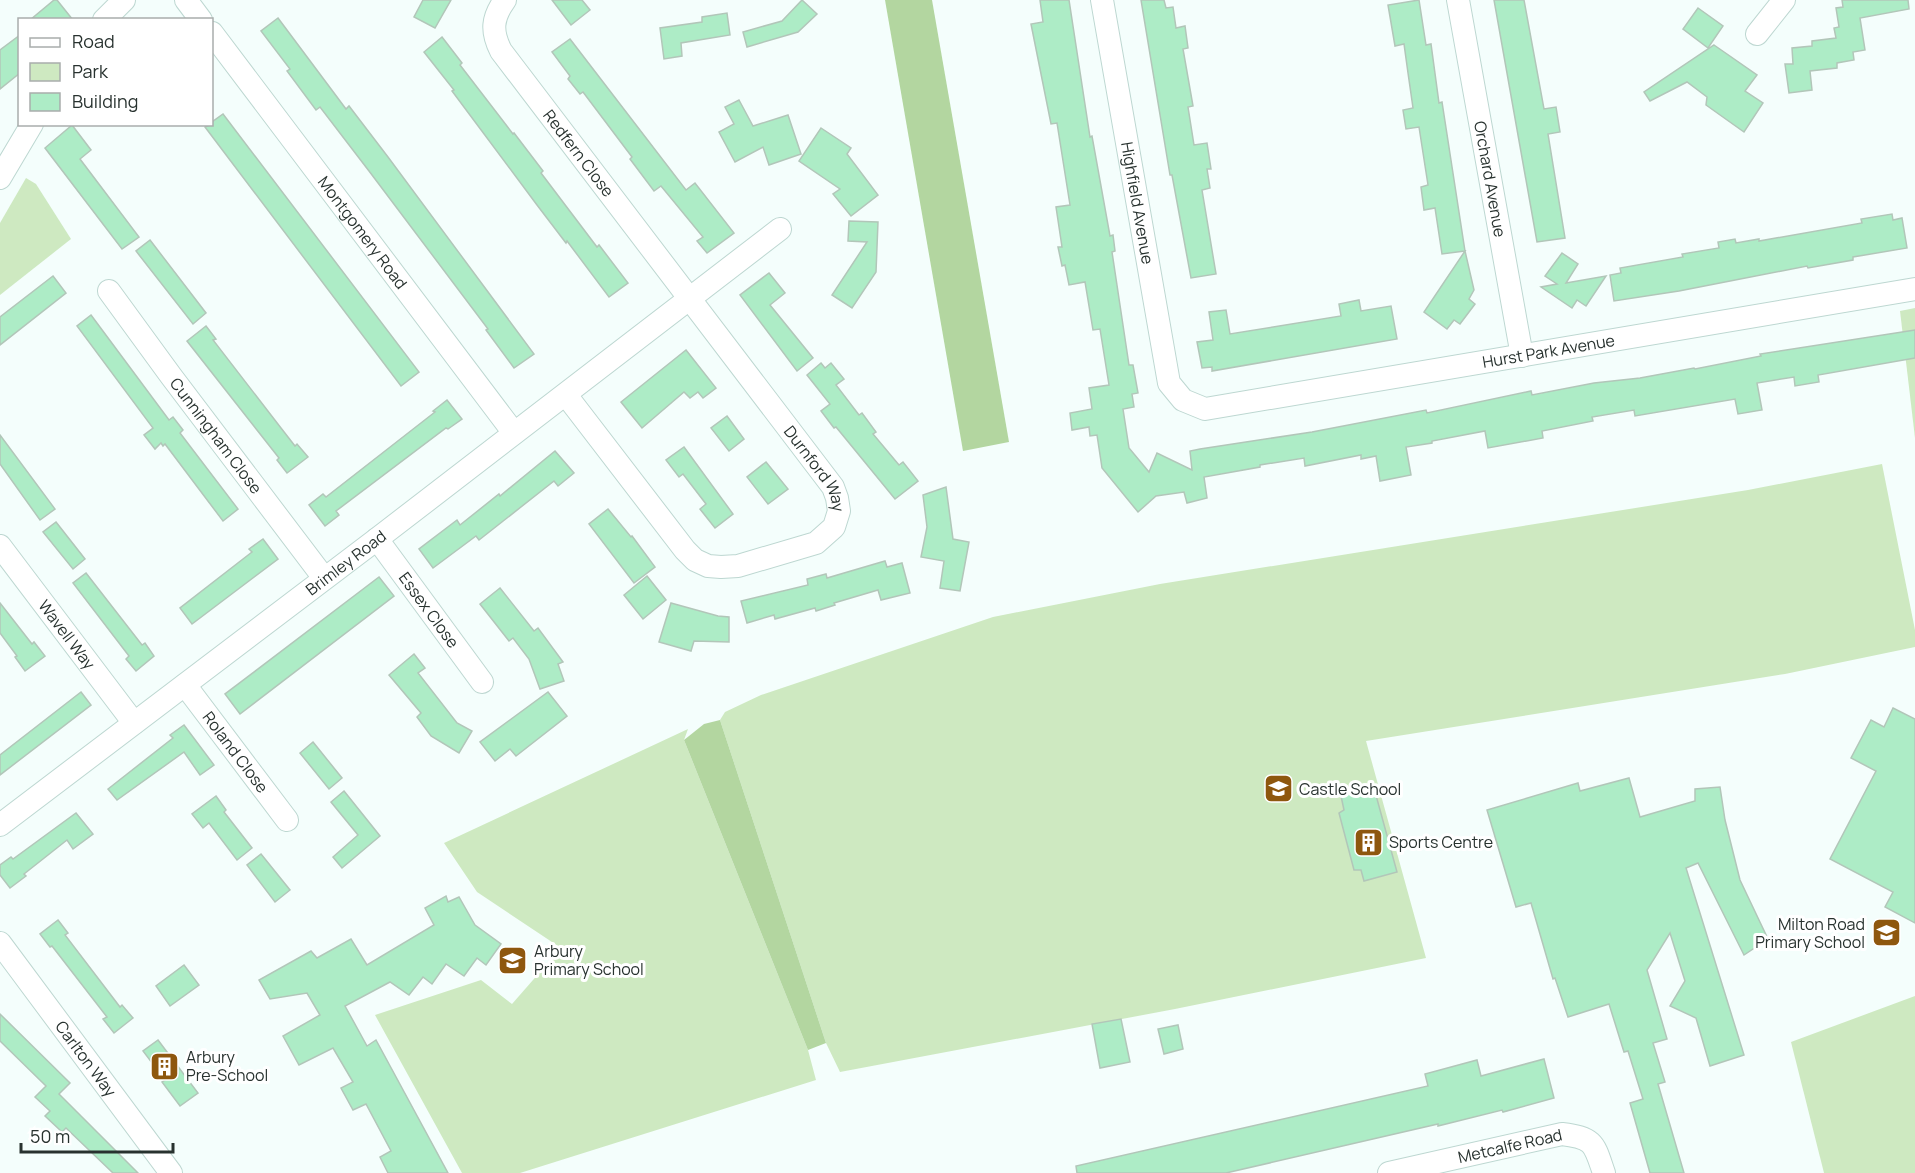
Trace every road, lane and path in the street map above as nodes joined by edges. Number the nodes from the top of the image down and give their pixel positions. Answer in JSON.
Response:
{"nodes":[{"id":1,"x":124,"y":0,"type":"edge"},
{"id":2,"x":186,"y":0,"type":"edge"},
{"id":3,"x":505,"y":0,"type":"edge"},
{"id":4,"x":1102,"y":0,"type":"edge"},
{"id":5,"x":1458,"y":0,"type":"edge"},
{"id":6,"x":1784,"y":0,"type":"edge"},
{"id":7,"x":106,"y":18,"type":"edge"},
{"id":8,"x":200,"y":18,"type":"edge"},
{"id":9,"x":213,"y":34,"type":"edge"},
{"id":10,"x":1757,"y":34,"type":"dead end"},
{"id":11,"x":31,"y":126,"type":"edge"},
{"id":12,"x":0,"y":178,"type":"edge"},
{"id":13,"x":780,"y":229,"type":"dead end"},
{"id":14,"x":1915,"y":289,"type":"edge"},
{"id":15,"x":109,"y":291,"type":"dead end"},
{"id":16,"x":689,"y":299,"type":"junction"},
{"id":17,"x":1522,"y":356,"type":"junction"},
{"id":18,"x":566,"y":395,"type":"junction"},
{"id":19,"x":1183,"y":400,"type":"joint"},
{"id":20,"x":514,"y":433,"type":"junction"},
{"id":21,"x":377,"y":539,"type":"junction"},
{"id":22,"x":0,"y":546,"type":"edge"},
{"id":23,"x":324,"y":578,"type":"junction"},
{"id":24,"x":482,"y":682,"type":"dead end"},
{"id":25,"x":185,"y":685,"type":"junction"},
{"id":26,"x":134,"y":723,"type":"junction"},
{"id":27,"x":287,"y":820,"type":"dead end"},
{"id":28,"x":0,"y":825,"type":"edge"},
{"id":29,"x":0,"y":943,"type":"edge"},
{"id":30,"x":171,"y":1173,"type":"edge"},
{"id":31,"x":1389,"y":1173,"type":"edge"},
{"id":32,"x":1604,"y":1173,"type":"edge"}],
"edges":[{"from":1,"to":7,"type":"street"},
{"from":2,"to":8,"type":"street"},
{"from":3,"to":16,"type":"street","name":"Redfern Close"},
{"from":4,"to":19,"type":"street","name":"Highfield Avenue"},
{"from":5,"to":17,"type":"street","name":"Orchard Avenue"},
{"from":6,"to":10,"type":"street"},
{"from":9,"to":20,"type":"street","name":"Montgomery Road"},
{"from":11,"to":12,"type":"street"},
{"from":13,"to":16,"type":"street","name":"Brimley Road"},
{"from":14,"to":17,"type":"street","name":"Hurst Park Avenue"},
{"from":15,"to":23,"type":"street","name":"Cunningham Close"},
{"from":16,"to":18,"type":"street","name":"Brimley Road"},
{"from":16,"to":18,"type":"street","name":"Durnford Way"},
{"from":17,"to":19,"type":"street","name":"Hurst Park Avenue"},
{"from":18,"to":20,"type":"street","name":"Brimley Road"},
{"from":20,"to":21,"type":"street","name":"Brimley Road"},
{"from":21,"to":23,"type":"street","name":"Brimley Road"},
{"from":21,"to":24,"type":"street","name":"Essex Close"},
{"from":22,"to":26,"type":"street","name":"Wavell Way"},
{"from":23,"to":25,"type":"street","name":"Brimley Road"},
{"from":25,"to":26,"type":"street","name":"Brimley Road"},
{"from":25,"to":27,"type":"street","name":"Roland Close"},
{"from":26,"to":28,"type":"street","name":"Brimley Road"},
{"from":29,"to":30,"type":"street","name":"Carlton Way"},
{"from":31,"to":32,"type":"street","name":"Metcalfe Road"}]}
